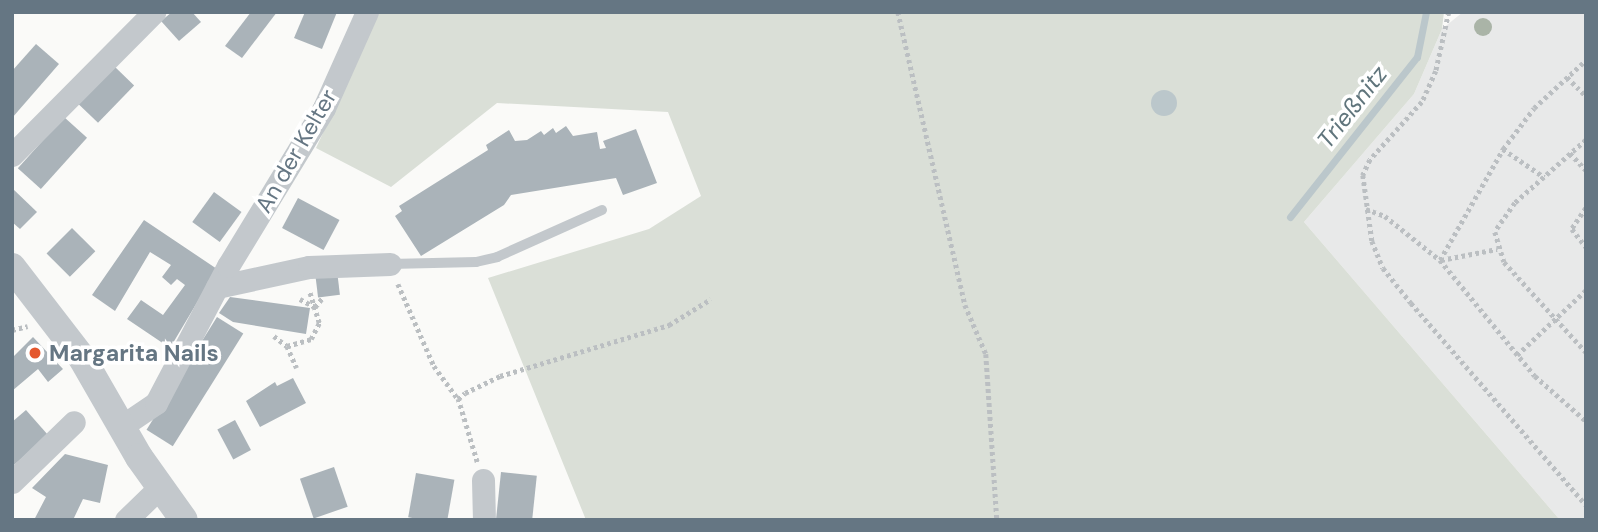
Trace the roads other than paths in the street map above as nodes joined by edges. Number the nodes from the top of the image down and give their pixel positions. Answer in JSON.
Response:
{"nodes":[{"id":1,"x":155,"y":12,"type":"edge"},
{"id":2,"x":367,"y":12,"type":"edge"},
{"id":3,"x":12,"y":155,"type":"edge"},
{"id":4,"x":602,"y":210,"type":"dead end"},
{"id":5,"x":390,"y":264,"type":"joint"},
{"id":6,"x":12,"y":267,"type":"edge"},
{"id":7,"x":217,"y":287,"type":"junction"},
{"id":8,"x":74,"y":422,"type":"dead end"},
{"id":9,"x":122,"y":426,"type":"junction"},
{"id":10,"x":483,"y":480,"type":"road end"},
{"id":11,"x":12,"y":482,"type":"edge"},
{"id":12,"x":159,"y":488,"type":"junction"},
{"id":13,"x":126,"y":520,"type":"edge"},
{"id":14,"x":184,"y":520,"type":"edge"},
{"id":15,"x":484,"y":520,"type":"edge"}],
"edges":[{"from":1,"to":3,"type":"street"},
{"from":2,"to":7,"type":"street","name":"An der Kelter"},
{"from":4,"to":5,"type":"lane"},
{"from":5,"to":7,"type":"street"},
{"from":6,"to":9,"type":"street"},
{"from":7,"to":9,"type":"street","name":"An der Kelter"},
{"from":8,"to":11,"type":"street"},
{"from":9,"to":12,"type":"street"},
{"from":10,"to":15,"type":"street"},
{"from":12,"to":13,"type":"street"},
{"from":12,"to":14,"type":"street"}]}
